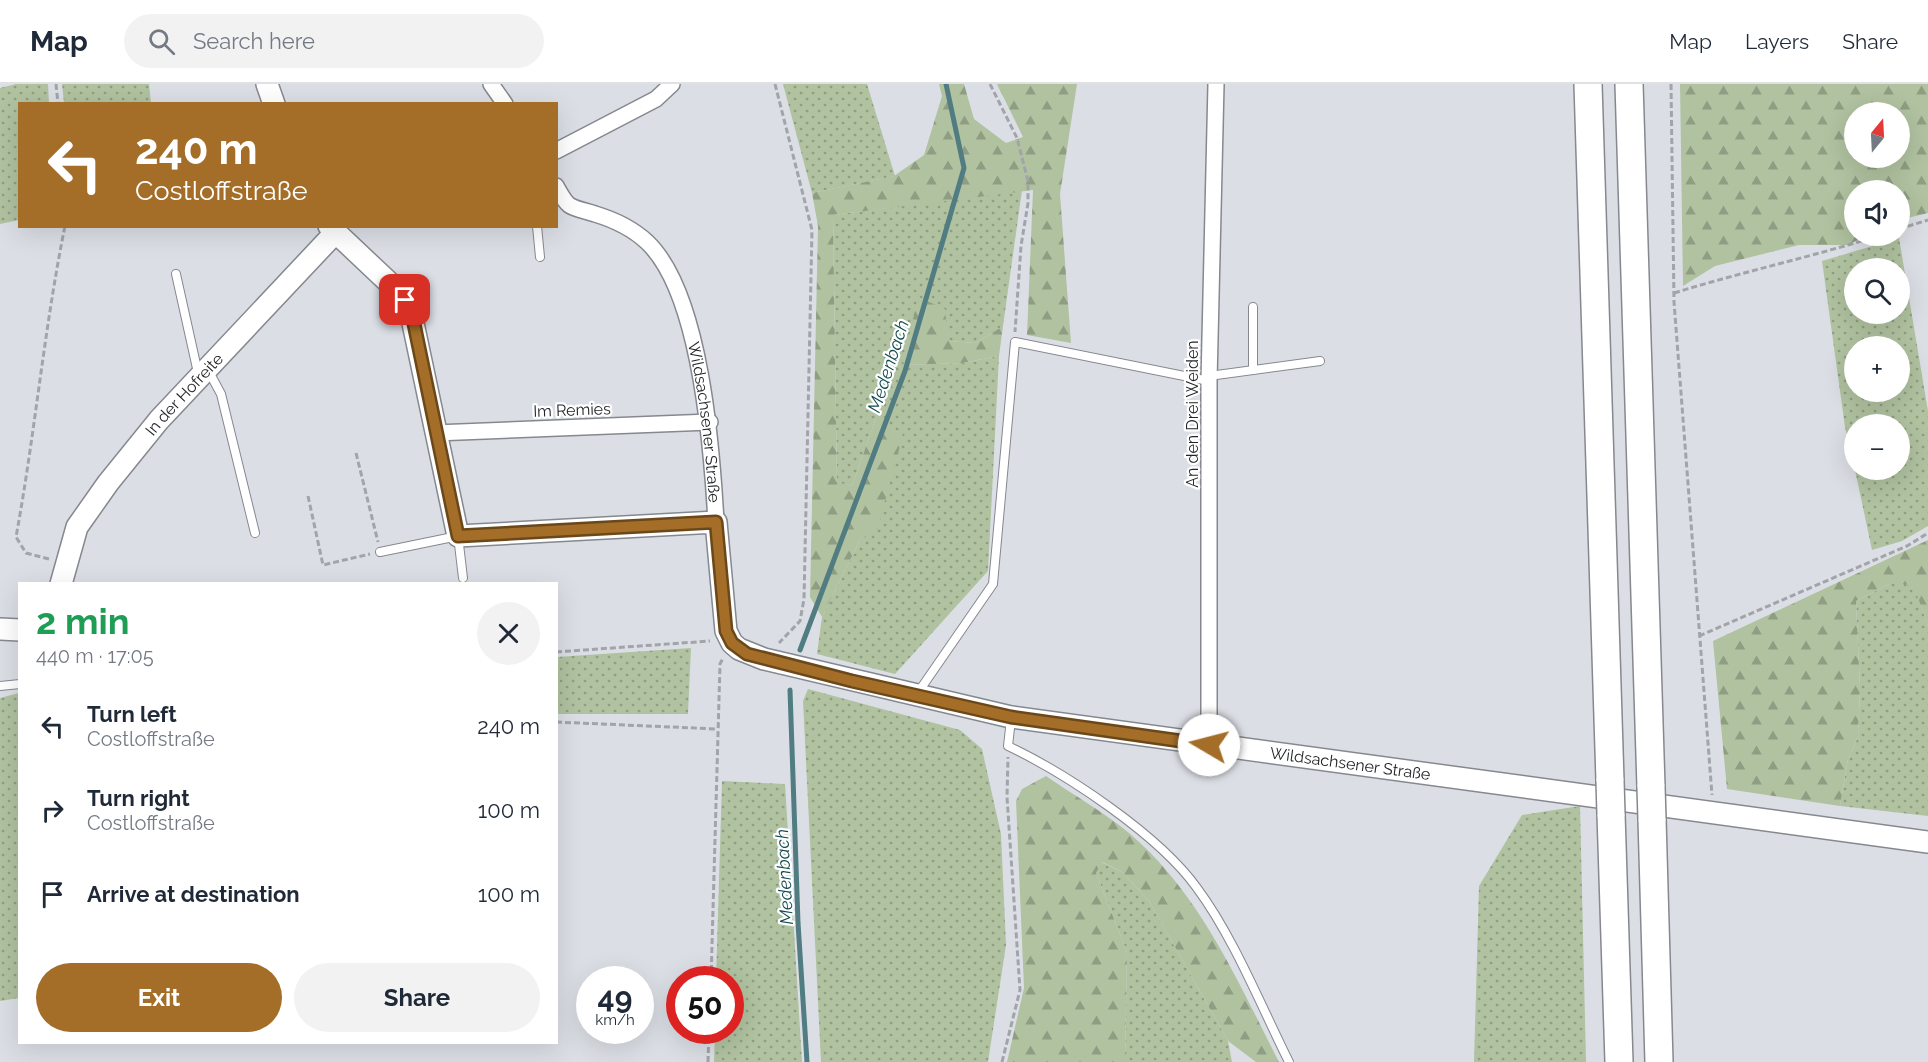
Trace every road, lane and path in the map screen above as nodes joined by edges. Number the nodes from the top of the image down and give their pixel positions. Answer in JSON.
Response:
{"nodes":[{"id":1,"x":56,"y":84,"type":"edge"},
{"id":2,"x":267,"y":84,"type":"edge"},
{"id":3,"x":491,"y":84,"type":"edge"},
{"id":4,"x":672,"y":84,"type":"edge"},
{"id":5,"x":775,"y":84,"type":"edge"},
{"id":6,"x":990,"y":84,"type":"edge"},
{"id":7,"x":1216,"y":84,"type":"edge"},
{"id":8,"x":1588,"y":84,"type":"edge"},
{"id":9,"x":1629,"y":84,"type":"edge"},
{"id":10,"x":1671,"y":84,"type":"edge"},
{"id":11,"x":57,"y":102,"type":"edge"},
{"id":12,"x":273,"y":102,"type":"edge"},
{"id":13,"x":504,"y":102,"type":"edge"},
{"id":14,"x":558,"y":150,"type":"edge"},
{"id":15,"x":559,"y":198,"type":"edge"},
{"id":16,"x":1928,"y":220,"type":"edge"},
{"id":17,"x":1910,"y":226,"type":"edge"},
{"id":18,"x":65,"y":228,"type":"edge"},
{"id":19,"x":537,"y":228,"type":"edge"},
{"id":20,"x":334,"y":229,"type":"edge"},
{"id":21,"x":1846,"y":246,"type":"edge"},
{"id":22,"x":540,"y":257,"type":"dead end"},
{"id":23,"x":176,"y":274,"type":"dead end"},
{"id":24,"x":1674,"y":293,"type":"junction"},
{"id":25,"x":1253,"y":307,"type":"dead end"},
{"id":26,"x":1015,"y":342,"type":"junction"},
{"id":27,"x":1320,"y":361,"type":"dead end"},
{"id":28,"x":1253,"y":370,"type":"junction"},
{"id":29,"x":203,"y":373,"type":"junction"},
{"id":30,"x":1209,"y":378,"type":"junction"},
{"id":31,"x":710,"y":422,"type":"junction"},
{"id":32,"x":435,"y":433,"type":"junction"},
{"id":33,"x":356,"y":453,"type":"dead end"},
{"id":34,"x":308,"y":496,"type":"dead end"},
{"id":35,"x":716,"y":522,"type":"junction"},
{"id":36,"x":255,"y":533,"type":"dead end"},
{"id":37,"x":1928,"y":533,"type":"edge"},
{"id":38,"x":458,"y":536,"type":"junction"},
{"id":39,"x":380,"y":552,"type":"junction"},
{"id":40,"x":66,"y":561,"type":"junction"},
{"id":41,"x":463,"y":578,"type":"dead end"},
{"id":42,"x":61,"y":582,"type":"edge"},
{"id":43,"x":0,"y":629,"type":"edge"},
{"id":44,"x":18,"y":630,"type":"edge"},
{"id":45,"x":1699,"y":636,"type":"junction"},
{"id":46,"x":732,"y":643,"type":"junction"},
{"id":47,"x":558,"y":652,"type":"edge"},
{"id":48,"x":764,"y":659,"type":"junction"},
{"id":49,"x":18,"y":684,"type":"edge"},
{"id":50,"x":0,"y":686,"type":"edge"},
{"id":51,"x":915,"y":696,"type":"junction"},
{"id":52,"x":1011,"y":717,"type":"junction"},
{"id":53,"x":558,"y":722,"type":"edge"},
{"id":54,"x":717,"y":729,"type":"junction"},
{"id":55,"x":1209,"y":745,"type":"junction"},
{"id":56,"x":1008,"y":746,"type":"junction"},
{"id":57,"x":1714,"y":813,"type":"junction"},
{"id":58,"x":1928,"y":842,"type":"edge"},
{"id":59,"x":711,"y":966,"type":"edge"},
{"id":60,"x":709,"y":1044,"type":"edge"},
{"id":61,"x":708,"y":1062,"type":"edge"},
{"id":62,"x":1002,"y":1062,"type":"edge"},
{"id":63,"x":1289,"y":1062,"type":"edge"},
{"id":64,"x":1619,"y":1062,"type":"edge"},
{"id":65,"x":1659,"y":1062,"type":"edge"}],
"edges":[{"from":1,"to":11,"type":"path"},
{"from":2,"to":12,"type":"main road"},
{"from":3,"to":13,"type":"street"},
{"from":4,"to":14,"type":"street"},
{"from":5,"to":48,"type":"path"},
{"from":6,"to":26,"type":"path"},
{"from":7,"to":30,"type":"street","name":"An den Drei Weiden"},
{"from":8,"to":64,"type":"highway","bridge":true},
{"from":9,"to":65,"type":"highway","bridge":true},
{"from":10,"to":24,"type":"path"},
{"from":15,"to":31,"type":"street","name":"Wildsachsener Straße"},
{"from":16,"to":17,"type":"path"},
{"from":18,"to":40,"type":"path"},
{"from":19,"to":22,"type":"lane"},
{"from":20,"to":29,"type":"main road","name":"In der Hofreite"},
{"from":20,"to":32,"type":"main road"},
{"from":21,"to":24,"type":"path"},
{"from":23,"to":29,"type":"lane"},
{"from":24,"to":45,"type":"path"},
{"from":25,"to":28,"type":"lane"},
{"from":26,"to":30,"type":"lane"},
{"from":26,"to":51,"type":"lane"},
{"from":27,"to":28,"type":"lane"},
{"from":28,"to":30,"type":"lane"},
{"from":29,"to":36,"type":"lane"},
{"from":29,"to":40,"type":"main road","name":"In der Hofreite"},
{"from":30,"to":55,"type":"street","name":"An den Drei Weiden"},
{"from":31,"to":32,"type":"street","name":"Im Remies"},
{"from":31,"to":35,"type":"street","name":"Wildsachsener Straße"},
{"from":32,"to":38,"type":"main road"},
{"from":33,"to":39,"type":"path"},
{"from":34,"to":39,"type":"path"},
{"from":35,"to":38,"type":"main road"},
{"from":35,"to":46,"type":"main road","name":"Wildsachsener Straße"},
{"from":37,"to":45,"type":"path"},
{"from":38,"to":39,"type":"lane"},
{"from":38,"to":41,"type":"lane"},
{"from":40,"to":42,"type":"main road","name":"In der Hofreite"},
{"from":43,"to":44,"type":"main road"},
{"from":45,"to":57,"type":"path"},
{"from":46,"to":47,"type":"path"},
{"from":46,"to":48,"type":"main road","name":"Wildsachsener Straße"},
{"from":46,"to":54,"type":"path"},
{"from":48,"to":51,"type":"main road","name":"Wildsachsener Straße"},
{"from":49,"to":50,"type":"lane"},
{"from":51,"to":52,"type":"main road","name":"Wildsachsener Straße"},
{"from":52,"to":55,"type":"main road","name":"Wildsachsener Straße"},
{"from":52,"to":56,"type":"lane"},
{"from":53,"to":54,"type":"path"},
{"from":54,"to":59,"type":"path"},
{"from":55,"to":57,"type":"main road","name":"Wildsachsener Straße"},
{"from":56,"to":62,"type":"path"},
{"from":56,"to":63,"type":"lane"},
{"from":57,"to":58,"type":"main road","name":"Wildsachsener Straße"},
{"from":60,"to":61,"type":"path"}]}
